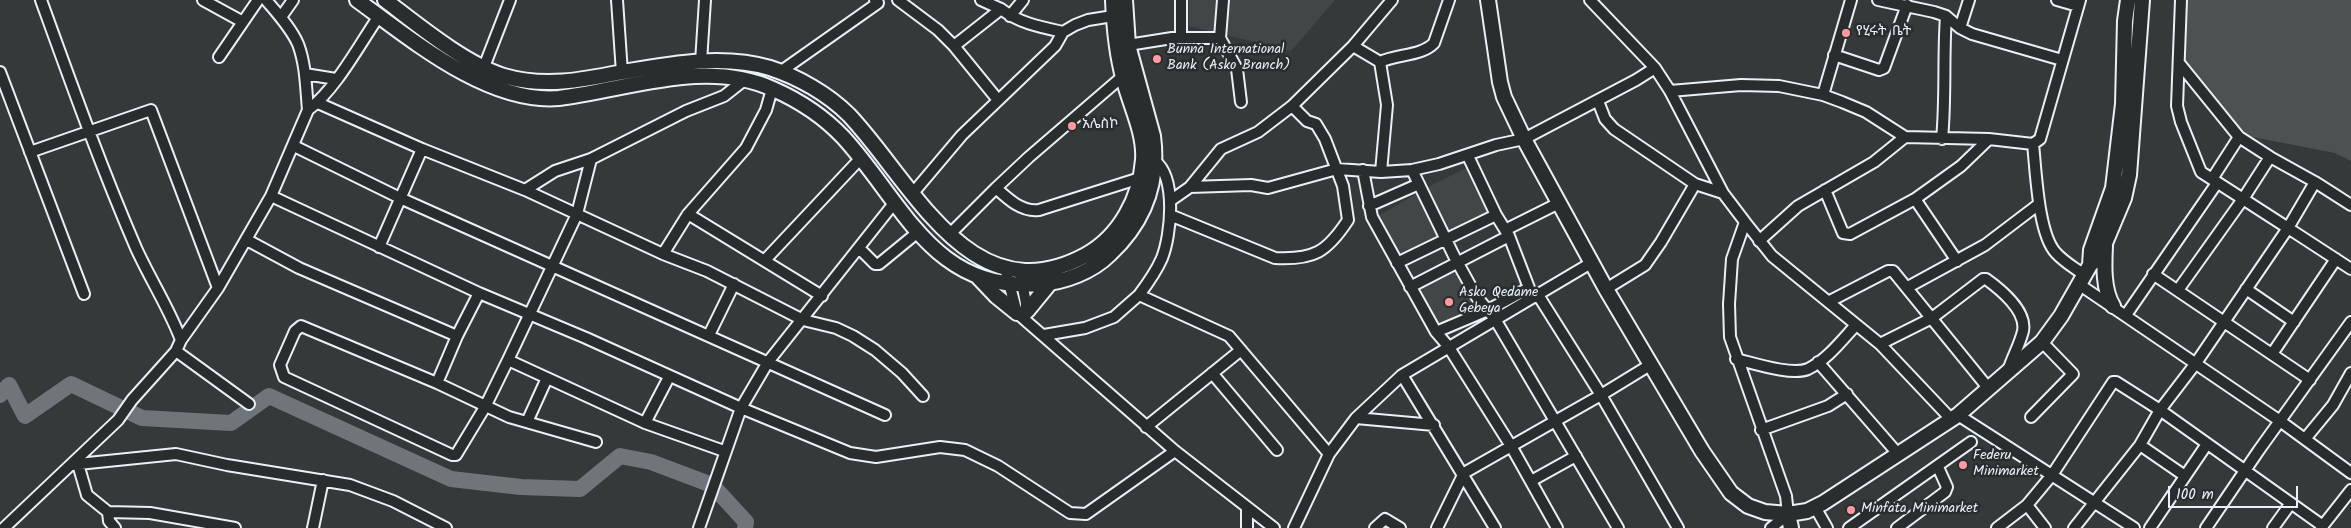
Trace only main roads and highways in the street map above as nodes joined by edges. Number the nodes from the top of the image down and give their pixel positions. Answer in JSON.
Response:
{"nodes":[{"id":1,"x":357,"y":0,"type":"edge"},
{"id":2,"x":385,"y":0,"type":"edge"},
{"id":3,"x":1113,"y":0,"type":"edge"},
{"id":4,"x":1125,"y":0,"type":"edge"},
{"id":5,"x":1488,"y":0,"type":"edge"},
{"id":6,"x":2128,"y":0,"type":"edge"},
{"id":7,"x":2142,"y":0,"type":"edge"},
{"id":8,"x":2130,"y":53,"type":"junction"},
{"id":9,"x":2105,"y":246,"type":"junction"},
{"id":10,"x":2085,"y":275,"type":"junction"},
{"id":11,"x":978,"y":277,"type":"junction"},
{"id":12,"x":1017,"y":280,"type":"junction"},
{"id":13,"x":1050,"y":283,"type":"junction"},
{"id":14,"x":2113,"y":306,"type":"road end"},
{"id":15,"x":1790,"y":521,"type":"edge"}],
"edges":[{"from":1,"to":11,"type":"main road"},
{"from":2,"to":12,"type":"main road"},
{"from":3,"to":12,"type":"main road"},
{"from":4,"to":13,"type":"main road"},
{"from":5,"to":15,"type":"main road"},
{"from":6,"to":8,"type":"main road"},
{"from":7,"to":8,"type":"main road"},
{"from":8,"to":9,"type":"main road"},
{"from":8,"to":10,"type":"main road"},
{"from":9,"to":10,"type":"main road"},
{"from":9,"to":14,"type":"main road"},
{"from":10,"to":15,"type":"main road"},
{"from":11,"to":12,"type":"main road"},
{"from":11,"to":13,"type":"main road"},
{"from":12,"to":13,"type":"main road"}]}
